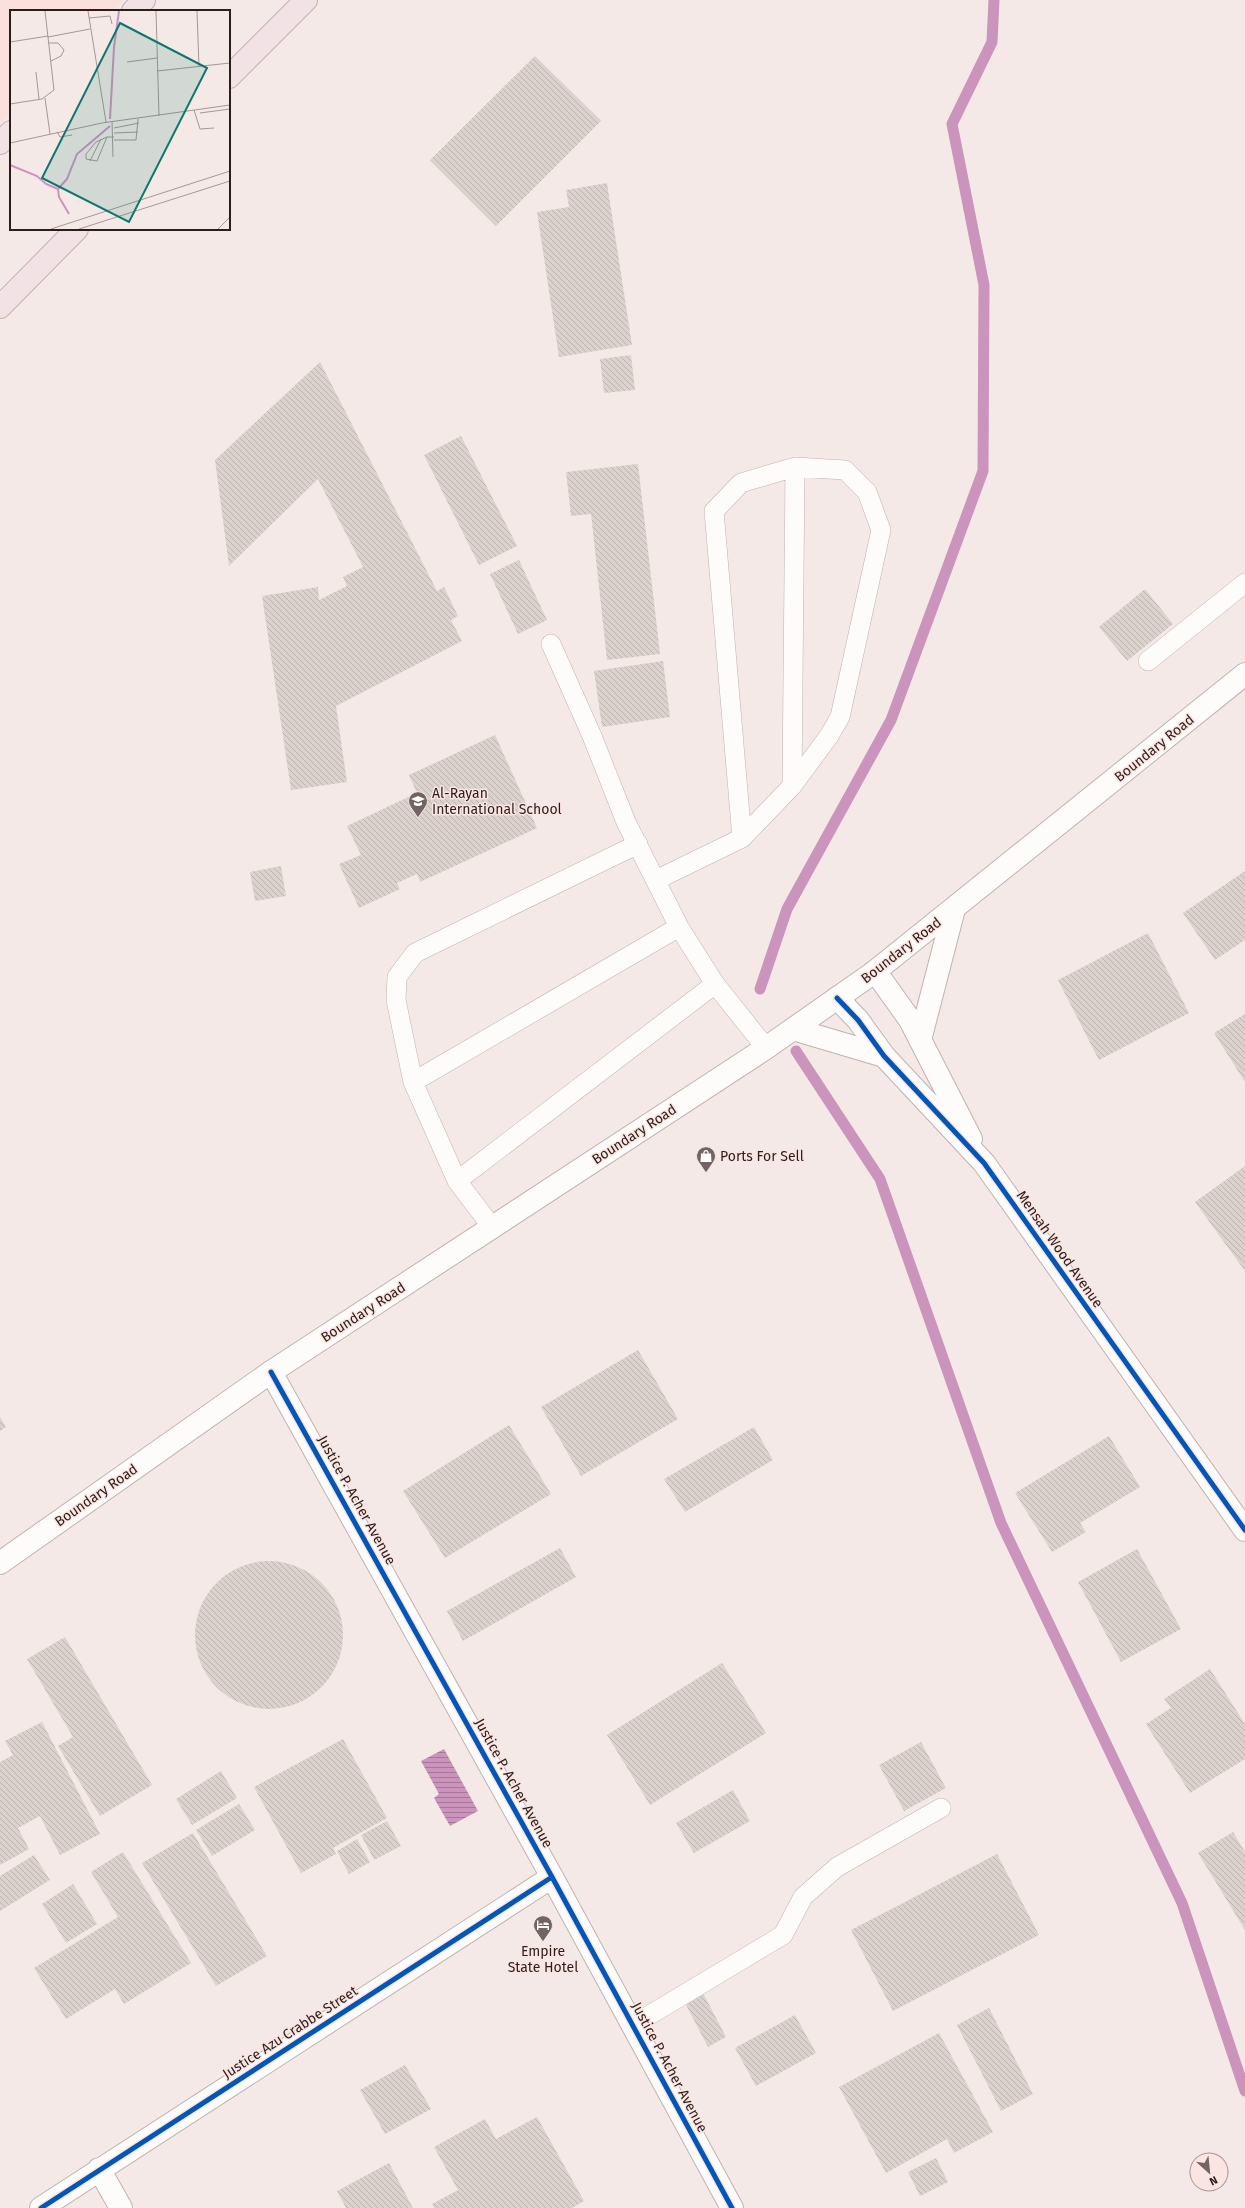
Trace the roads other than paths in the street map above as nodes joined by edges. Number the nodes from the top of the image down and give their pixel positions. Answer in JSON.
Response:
{"nodes":[{"id":1,"x":144,"y":0,"type":"edge"},
{"id":2,"x":306,"y":0,"type":"edge"},
{"id":3,"x":134,"y":10,"type":"edge"},
{"id":4,"x":230,"y":76,"type":"edge"},
{"id":5,"x":10,"y":133,"type":"edge"},
{"id":6,"x":0,"y":143,"type":"edge"},
{"id":7,"x":76,"y":230,"type":"edge"},
{"id":8,"x":0,"y":306,"type":"edge"},
{"id":9,"x":794,"y":467,"type":"junction"},
{"id":10,"x":1245,"y":583,"type":"edge"},
{"id":11,"x":551,"y":644,"type":"dead end"},
{"id":12,"x":1148,"y":661,"type":"dead end"},
{"id":13,"x":1245,"y":674,"type":"edge"},
{"id":14,"x":792,"y":786,"type":"junction"},
{"id":15,"x":742,"y":838,"type":"junction"},
{"id":16,"x":638,"y":844,"type":"junction"},
{"id":17,"x":656,"y":880,"type":"junction"},
{"id":18,"x":954,"y":908,"type":"junction"},
{"id":19,"x":679,"y":928,"type":"junction"},
{"id":20,"x":873,"y":973,"type":"junction"},
{"id":21,"x":716,"y":984,"type":"junction"},
{"id":22,"x":837,"y":998,"type":"junction"},
{"id":23,"x":792,"y":1029,"type":"junction"},
{"id":24,"x":920,"y":1040,"type":"junction"},
{"id":25,"x":766,"y":1048,"type":"junction"},
{"id":26,"x":884,"y":1056,"type":"junction"},
{"id":27,"x":413,"y":1082,"type":"junction"},
{"id":28,"x":984,"y":1163,"type":"junction"},
{"id":29,"x":457,"y":1181,"type":"junction"},
{"id":30,"x":492,"y":1227,"type":"junction"},
{"id":31,"x":271,"y":1372,"type":"junction"},
{"id":32,"x":1245,"y":1530,"type":"edge"},
{"id":33,"x":0,"y":1563,"type":"edge"},
{"id":34,"x":941,"y":1808,"type":"dead end"},
{"id":35,"x":552,"y":1877,"type":"junction"},
{"id":36,"x":633,"y":2025,"type":"junction"},
{"id":37,"x":99,"y":2169,"type":"junction"},
{"id":38,"x":41,"y":2208,"type":"edge"},
{"id":39,"x":121,"y":2208,"type":"edge"},
{"id":40,"x":732,"y":2208,"type":"edge"}],
"edges":[{"from":1,"to":3,"type":"highway"},
{"from":2,"to":4,"type":"highway"},
{"from":5,"to":6,"type":"highway"},
{"from":7,"to":8,"type":"highway"},
{"from":9,"to":14,"type":"lane"},
{"from":9,"to":14,"type":"lane"},
{"from":9,"to":15,"type":"lane"},
{"from":10,"to":12,"type":"lane"},
{"from":11,"to":16,"type":"lane"},
{"from":13,"to":18,"type":"street","name":"Boundary Road"},
{"from":14,"to":15,"type":"lane"},
{"from":15,"to":17,"type":"lane"},
{"from":16,"to":17,"type":"lane"},
{"from":16,"to":27,"type":"lane"},
{"from":17,"to":19,"type":"lane"},
{"from":18,"to":20,"type":"street","name":"Boundary Road"},
{"from":18,"to":24,"type":"street"},
{"from":19,"to":21,"type":"lane"},
{"from":19,"to":27,"type":"lane"},
{"from":20,"to":22,"type":"street","name":"Boundary Road"},
{"from":20,"to":24,"type":"street","name":"Mensah Wood Avenue"},
{"from":21,"to":25,"type":"lane"},
{"from":21,"to":29,"type":"lane"},
{"from":22,"to":23,"type":"street","name":"Boundary Road"},
{"from":22,"to":26,"type":"street","name":"Mensah Wood Avenue"},
{"from":23,"to":25,"type":"street","name":"Boundary Road"},
{"from":23,"to":26,"type":"street"},
{"from":24,"to":28,"type":"street","name":"Mensah Wood Avenue"},
{"from":25,"to":30,"type":"street","name":"Boundary Road"},
{"from":26,"to":28,"type":"street","name":"Mensah Wood Avenue"},
{"from":27,"to":29,"type":"lane"},
{"from":28,"to":32,"type":"street","name":"Mensah Wood Avenue"},
{"from":29,"to":30,"type":"lane"},
{"from":30,"to":31,"type":"street","name":"Boundary Road"},
{"from":31,"to":33,"type":"street","name":"Boundary Road"},
{"from":31,"to":35,"type":"street","name":"Justice P. Acher Avenue"},
{"from":34,"to":36,"type":"lane"},
{"from":35,"to":36,"type":"street","name":"Justice P. Acher Avenue"},
{"from":35,"to":37,"type":"street","name":"Justice Azu Crabbe Street"},
{"from":36,"to":40,"type":"street","name":"Justice P. Acher Avenue"},
{"from":37,"to":38,"type":"street","name":"Justice Azu Crabbe Street"},
{"from":37,"to":39,"type":"street"}]}
